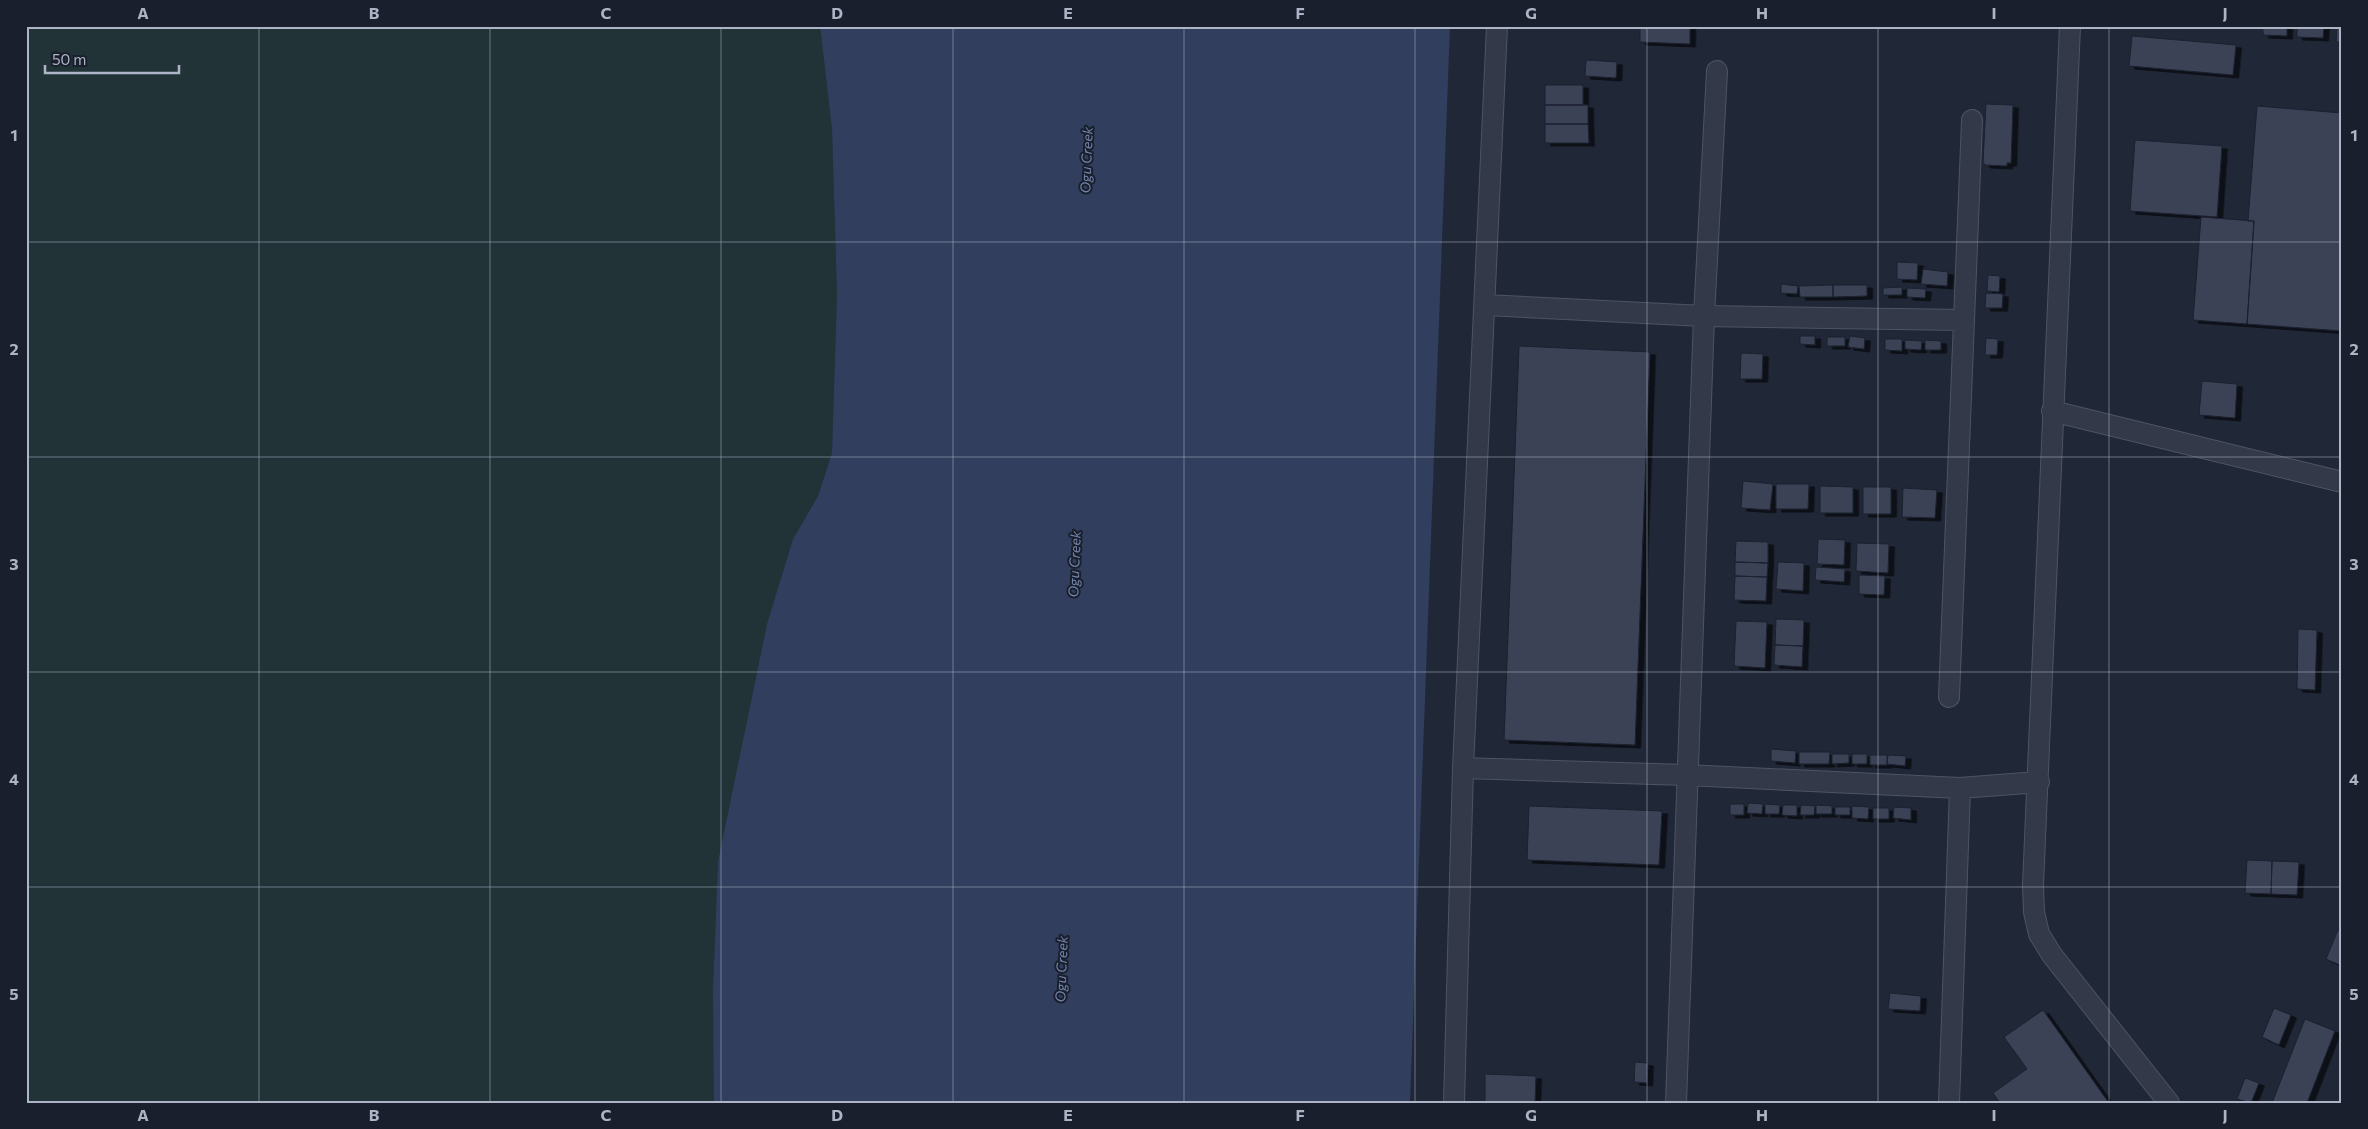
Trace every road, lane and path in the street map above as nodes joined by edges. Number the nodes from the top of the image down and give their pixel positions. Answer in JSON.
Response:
{"nodes":[{"id":1,"x":1497,"y":26,"type":"edge"},
{"id":2,"x":2070,"y":26,"type":"edge"},
{"id":3,"x":1717,"y":71,"type":"dead end"},
{"id":4,"x":1972,"y":120,"type":"dead end"},
{"id":5,"x":1485,"y":305,"type":"junction"},
{"id":6,"x":1704,"y":316,"type":"junction"},
{"id":7,"x":1964,"y":320,"type":"junction"},
{"id":8,"x":2052,"y":411,"type":"junction"},
{"id":9,"x":2342,"y":482,"type":"edge"},
{"id":10,"x":1949,"y":697,"type":"dead end"},
{"id":11,"x":1463,"y":768,"type":"junction"},
{"id":12,"x":1686,"y":775,"type":"junction"},
{"id":13,"x":2039,"y":782,"type":"junction"},
{"id":14,"x":1960,"y":788,"type":"junction"},
{"id":15,"x":1454,"y":1103,"type":"edge"},
{"id":16,"x":1676,"y":1103,"type":"edge"},
{"id":17,"x":1949,"y":1103,"type":"edge"},
{"id":18,"x":2169,"y":1103,"type":"edge"}],
"edges":[{"from":1,"to":5,"type":"lane"},
{"from":2,"to":8,"type":"lane"},
{"from":3,"to":6,"type":"lane"},
{"from":4,"to":7,"type":"lane"},
{"from":5,"to":6,"type":"lane"},
{"from":5,"to":11,"type":"lane"},
{"from":6,"to":7,"type":"lane"},
{"from":6,"to":12,"type":"lane"},
{"from":7,"to":10,"type":"lane"},
{"from":8,"to":9,"type":"lane"},
{"from":8,"to":13,"type":"lane"},
{"from":11,"to":12,"type":"lane"},
{"from":11,"to":15,"type":"lane"},
{"from":12,"to":14,"type":"lane"},
{"from":12,"to":16,"type":"lane"},
{"from":13,"to":14,"type":"lane"},
{"from":13,"to":18,"type":"lane"},
{"from":14,"to":17,"type":"lane"}]}
